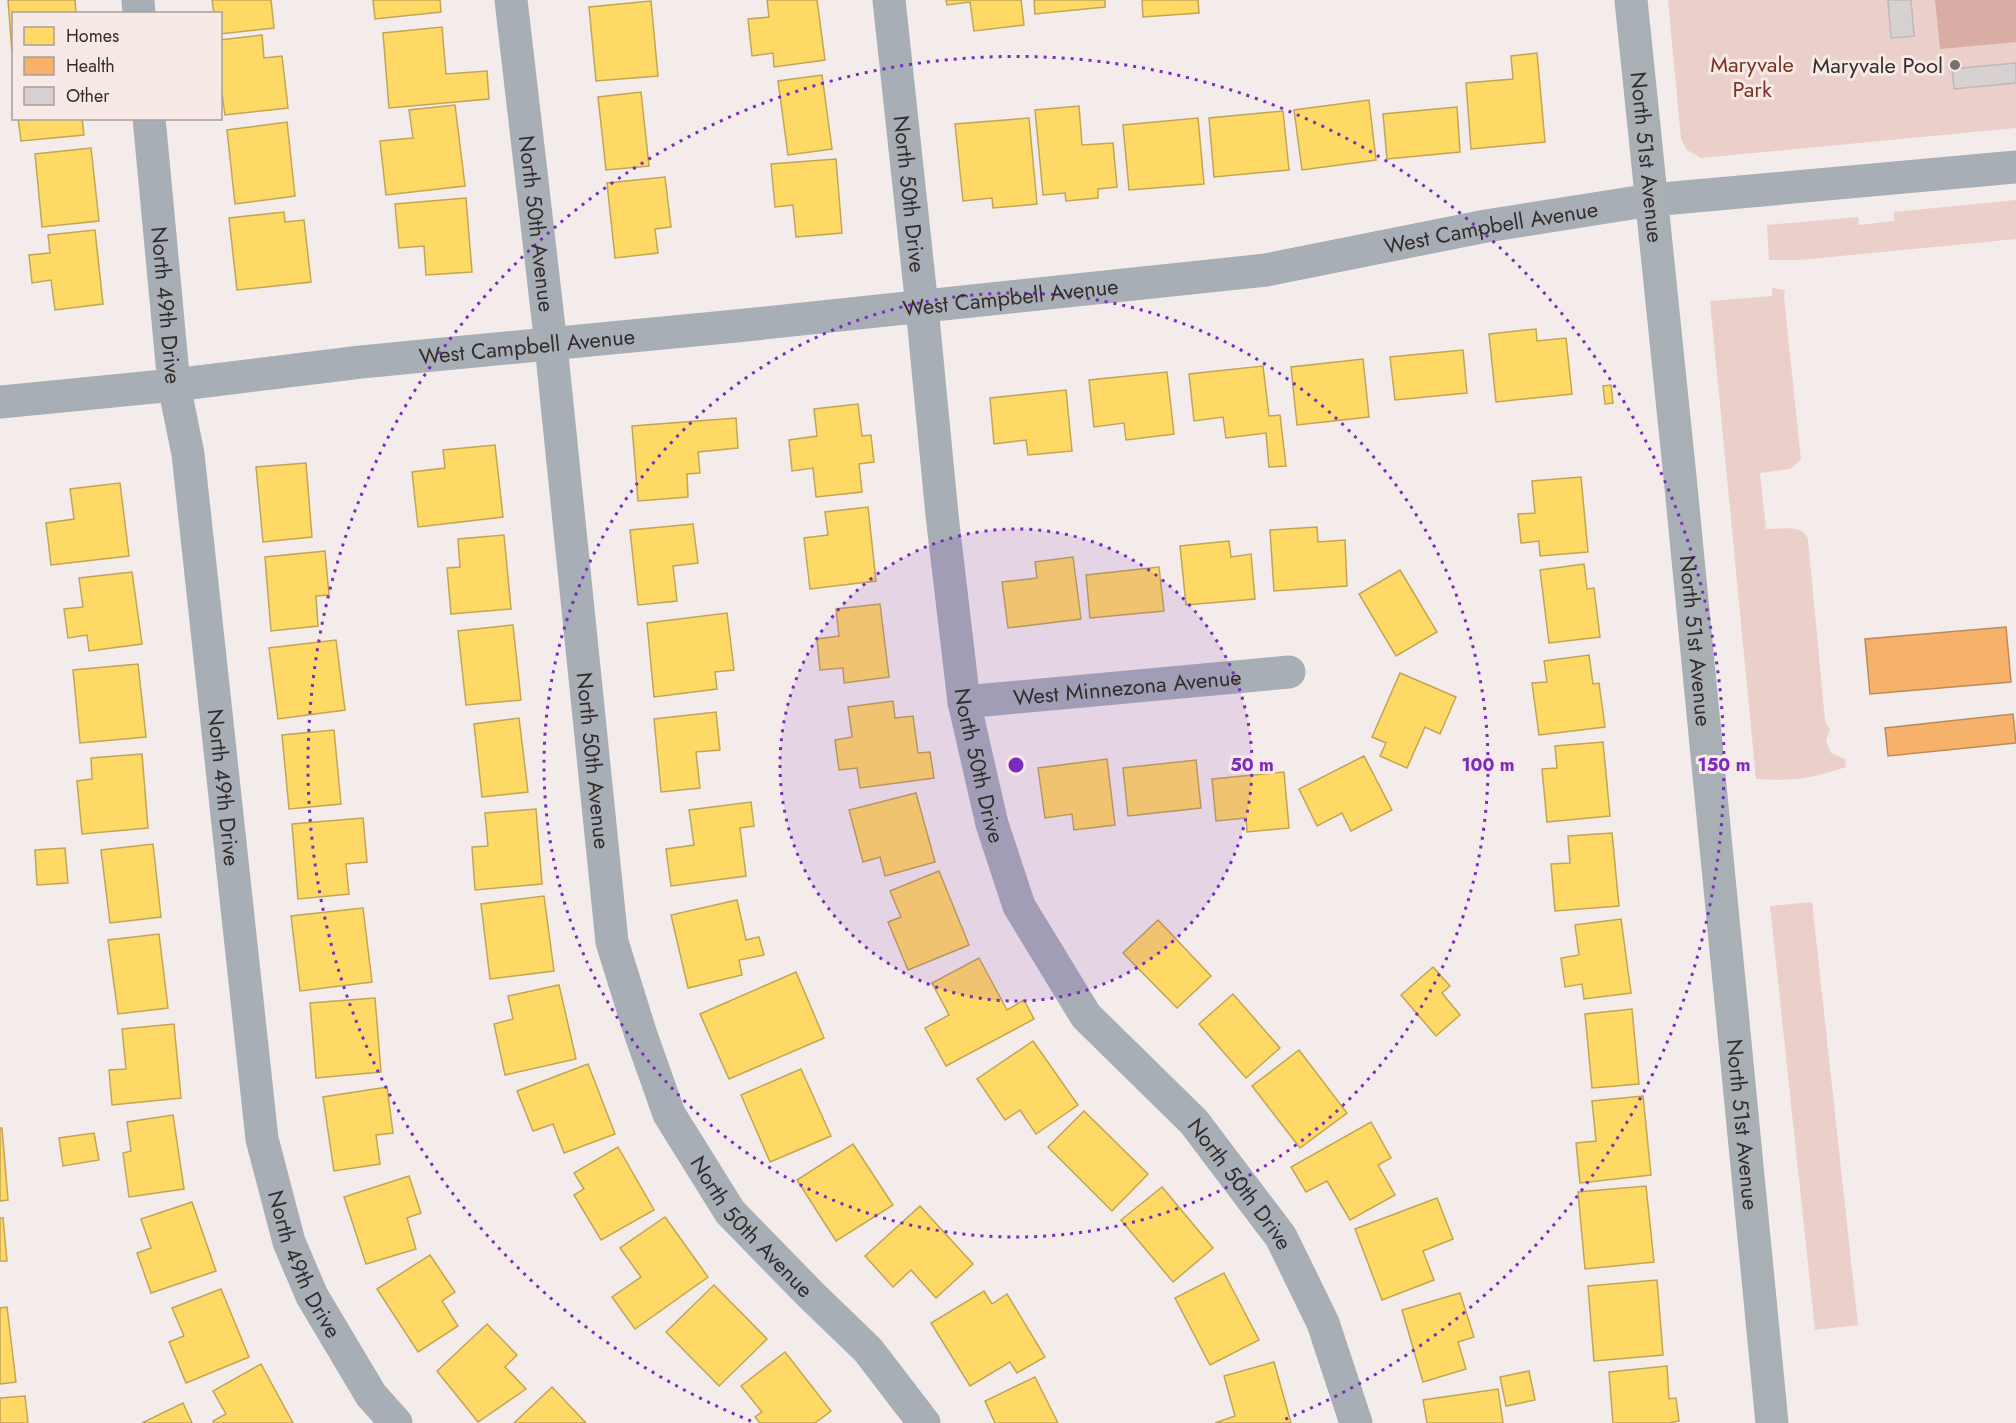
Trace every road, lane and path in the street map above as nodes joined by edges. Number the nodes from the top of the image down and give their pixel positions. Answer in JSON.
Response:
{"nodes":[{"id":1,"x":511,"y":0,"type":"edge"},
{"id":2,"x":889,"y":0,"type":"edge"},
{"id":3,"x":1631,"y":0,"type":"edge"},
{"id":4,"x":149,"y":120,"type":"edge"},
{"id":5,"x":2016,"y":167,"type":"edge"},
{"id":6,"x":1651,"y":200,"type":"junction"},
{"id":7,"x":922,"y":307,"type":"junction"},
{"id":8,"x":551,"y":345,"type":"junction"},
{"id":9,"x":174,"y":385,"type":"junction"},
{"id":10,"x":0,"y":402,"type":"edge"},
{"id":11,"x":1289,"y":672,"type":"dead end"},
{"id":12,"x":964,"y":702,"type":"junction"},
{"id":13,"x":396,"y":1423,"type":"edge"},
{"id":14,"x":924,"y":1423,"type":"edge"},
{"id":15,"x":1356,"y":1423,"type":"edge"},
{"id":16,"x":1772,"y":1423,"type":"edge"}],
"edges":[{"from":1,"to":8,"type":"street","name":"North 50th Avenue"},
{"from":2,"to":7,"type":"street","name":"North 50th Drive"},
{"from":3,"to":6,"type":"main road","name":"North 51st Avenue"},
{"from":4,"to":9,"type":"street","name":"North 49th Drive"},
{"from":5,"to":6,"type":"street","name":"West Campbell Avenue"},
{"from":6,"to":7,"type":"street","name":"West Campbell Avenue"},
{"from":6,"to":16,"type":"main road","name":"North 51st Avenue"},
{"from":7,"to":8,"type":"street","name":"West Campbell Avenue"},
{"from":7,"to":12,"type":"street","name":"North 50th Drive"},
{"from":8,"to":9,"type":"street","name":"West Campbell Avenue"},
{"from":8,"to":14,"type":"street","name":"North 50th Avenue"},
{"from":9,"to":10,"type":"street","name":"West Campbell Avenue"},
{"from":9,"to":13,"type":"street","name":"North 49th Drive"},
{"from":11,"to":12,"type":"street","name":"West Minnezona Avenue"},
{"from":12,"to":15,"type":"street","name":"North 50th Drive"}]}
